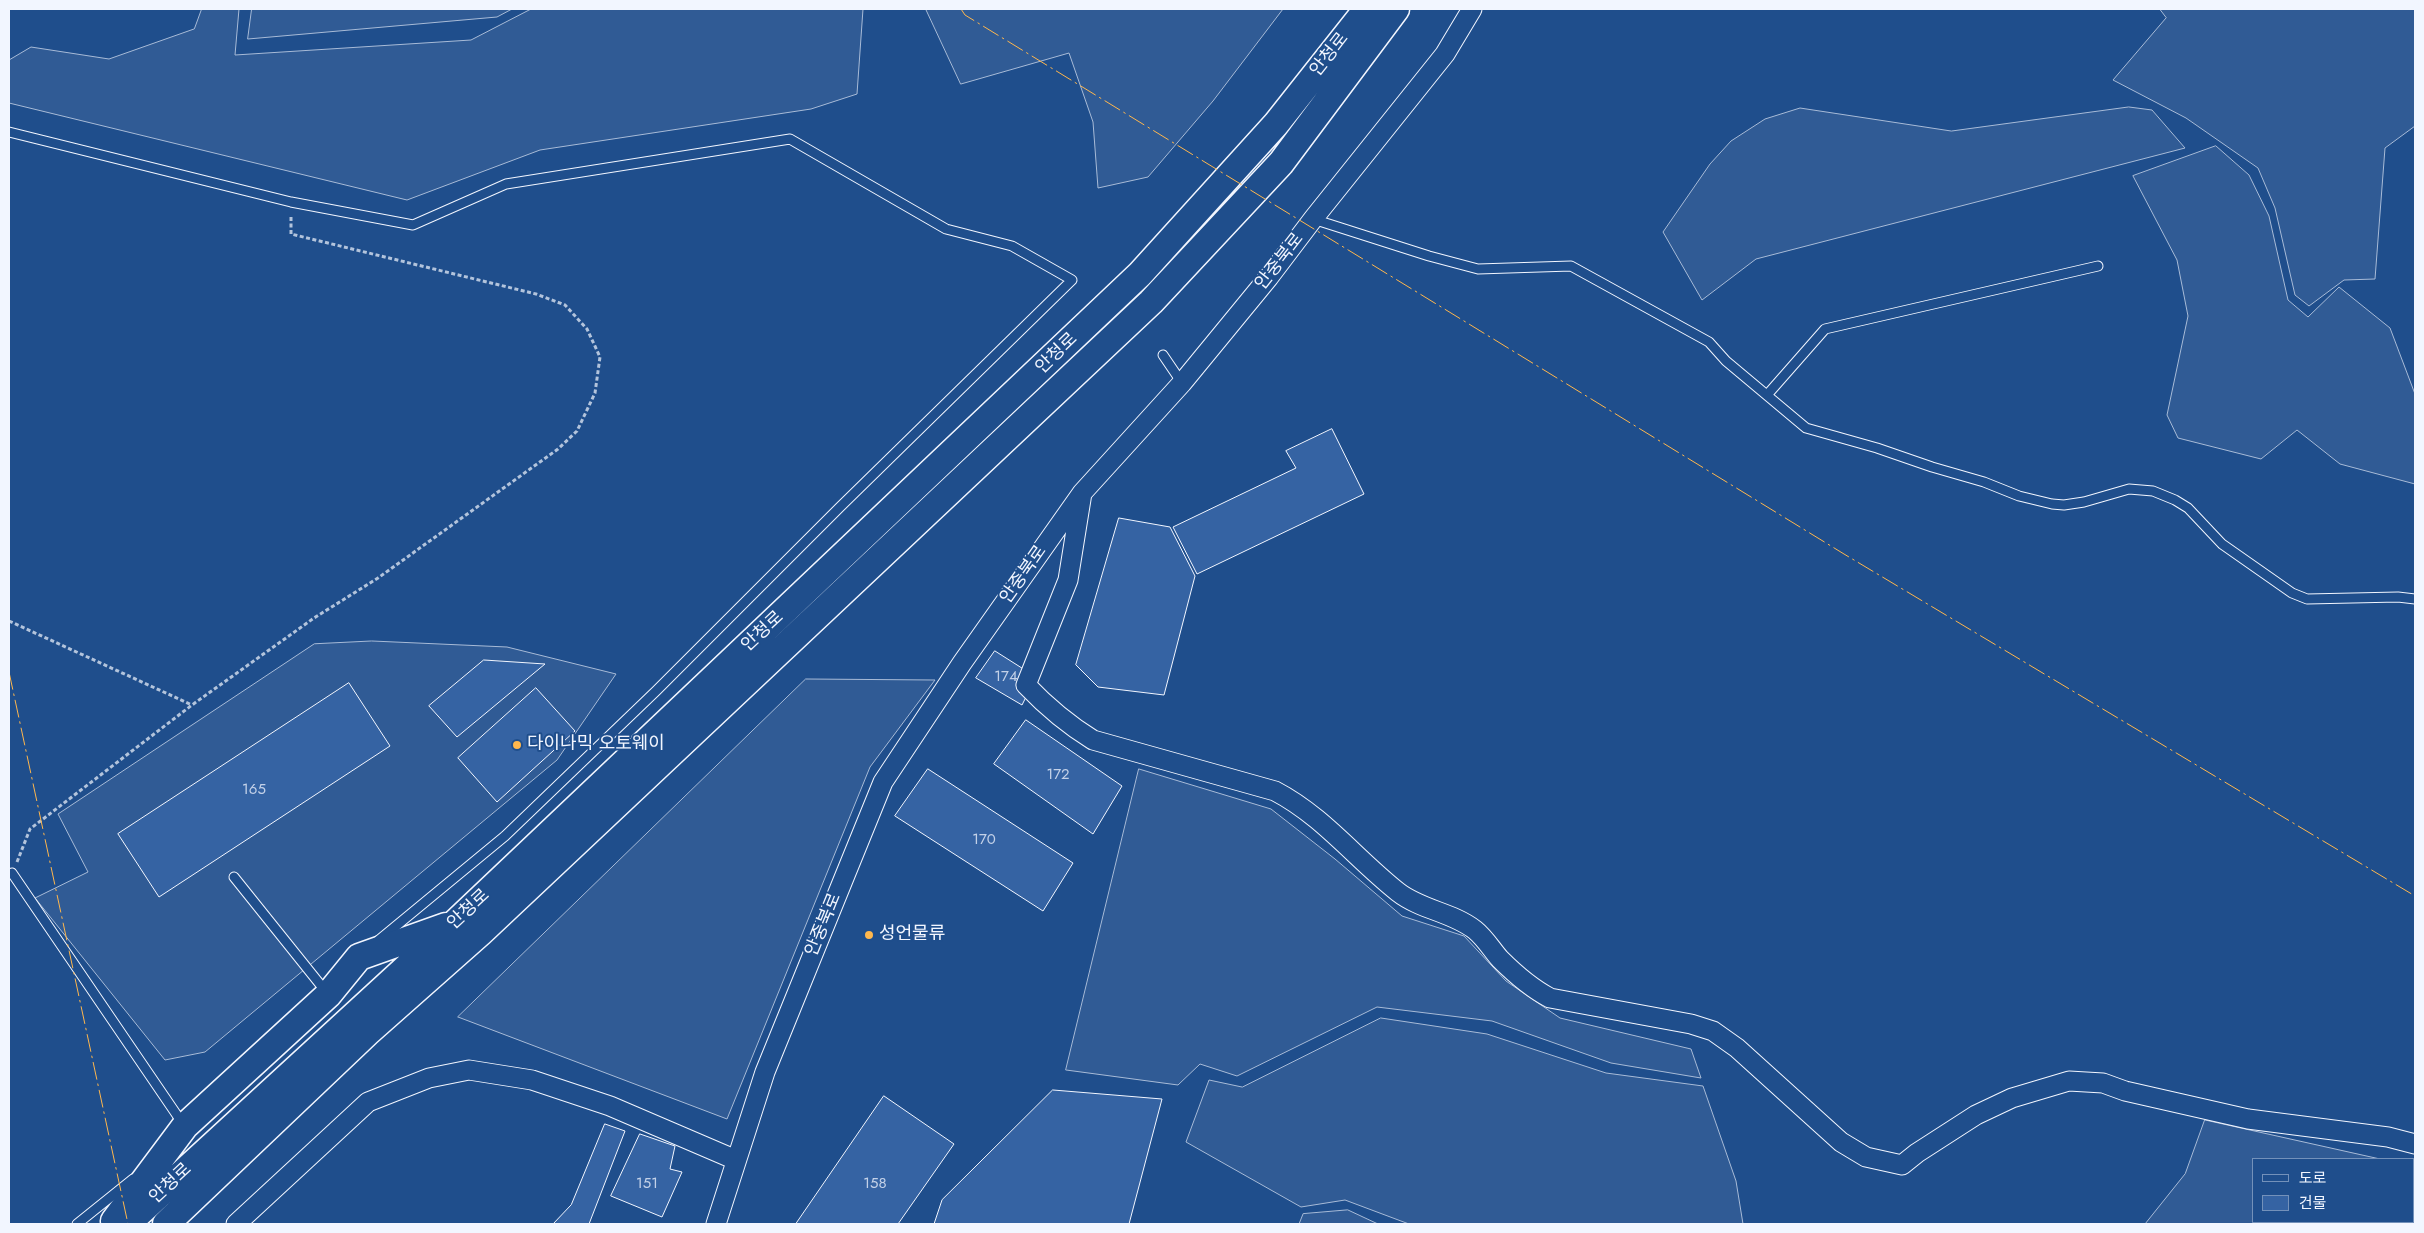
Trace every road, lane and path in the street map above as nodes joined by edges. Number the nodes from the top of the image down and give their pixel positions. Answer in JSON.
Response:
{"nodes":[{"id":1,"x":1367,"y":9,"type":"edge"},
{"id":2,"x":1396,"y":9,"type":"edge"},
{"id":3,"x":1472,"y":9,"type":"edge"},
{"id":4,"x":9,"y":132,"type":"edge"},
{"id":5,"x":291,"y":202,"type":"junction"},
{"id":6,"x":1313,"y":219,"type":"junction"},
{"id":7,"x":2098,"y":266,"type":"dead end"},
{"id":8,"x":1163,"y":355,"type":"dead end"},
{"id":9,"x":1182,"y":382,"type":"junction"},
{"id":10,"x":1768,"y":395,"type":"junction"},
{"id":11,"x":1082,"y":493,"type":"junction"},
{"id":12,"x":2415,"y":599,"type":"edge"},
{"id":13,"x":9,"y":621,"type":"edge"},
{"id":14,"x":192,"y":705,"type":"junction"},
{"id":15,"x":12,"y":873,"type":"joint"},
{"id":16,"x":234,"y":876,"type":"dead end"},
{"id":17,"x":456,"y":922,"type":"junction"},
{"id":18,"x":359,"y":957,"type":"junction"},
{"id":19,"x":328,"y":996,"type":"junction"},
{"id":20,"x":185,"y":1126,"type":"junction"},
{"id":21,"x":2415,"y":1144,"type":"edge"},
{"id":22,"x":161,"y":1156,"type":"junction"},
{"id":23,"x":736,"y":1160,"type":"junction"},
{"id":24,"x":77,"y":1224,"type":"edge"},
{"id":25,"x":112,"y":1224,"type":"edge"},
{"id":26,"x":127,"y":1224,"type":"edge"},
{"id":27,"x":166,"y":1224,"type":"edge"},
{"id":28,"x":236,"y":1224,"type":"edge"},
{"id":29,"x":716,"y":1224,"type":"edge"}],
"edges":[{"from":1,"to":17,"type":"street","name":"안청로"},
{"from":2,"to":27,"type":"street","name":"안청로"},
{"from":3,"to":6,"type":"street","name":"안중북로"},
{"from":4,"to":5,"type":"lane"},
{"from":5,"to":14,"type":"path"},
{"from":5,"to":18,"type":"lane"},
{"from":6,"to":9,"type":"street","name":"안중북로"},
{"from":6,"to":10,"type":"lane"},
{"from":7,"to":10,"type":"lane"},
{"from":8,"to":9,"type":"lane"},
{"from":9,"to":11,"type":"street","name":"안중북로"},
{"from":10,"to":12,"type":"lane"},
{"from":11,"to":21,"type":"street"},
{"from":11,"to":23,"type":"street","name":"안중북로"},
{"from":13,"to":14,"type":"path"},
{"from":14,"to":15,"type":"path"},
{"from":15,"to":20,"type":"lane"},
{"from":16,"to":19,"type":"lane"},
{"from":17,"to":18,"type":"street"},
{"from":17,"to":26,"type":"street","name":"안청로"},
{"from":18,"to":19,"type":"street"},
{"from":19,"to":20,"type":"street"},
{"from":20,"to":22,"type":"street"},
{"from":22,"to":24,"type":"lane"},
{"from":22,"to":25,"type":"street"},
{"from":23,"to":28,"type":"street"},
{"from":23,"to":29,"type":"street","name":"안중북로"}]}
